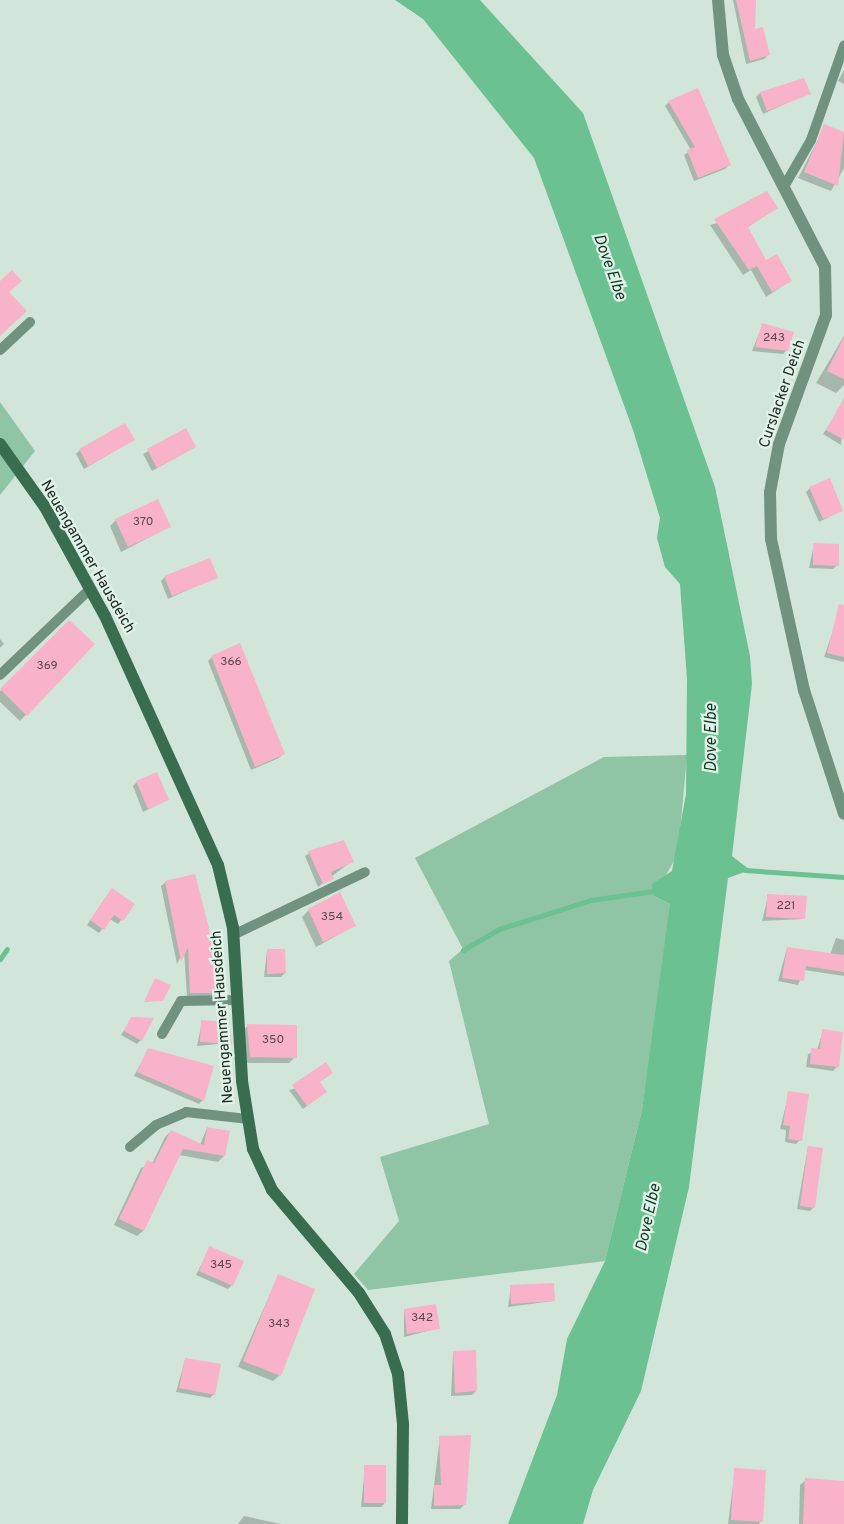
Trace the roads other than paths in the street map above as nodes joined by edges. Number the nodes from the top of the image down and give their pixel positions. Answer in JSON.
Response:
{"nodes":[{"id":1,"x":718,"y":0,"type":"edge"},
{"id":2,"x":844,"y":46,"type":"edge"},
{"id":3,"x":785,"y":185,"type":"junction"},
{"id":4,"x":30,"y":322,"type":"dead end"},
{"id":5,"x":0,"y":350,"type":"edge"},
{"id":6,"x":0,"y":444,"type":"edge"},
{"id":7,"x":90,"y":589,"type":"junction"},
{"id":8,"x":0,"y":675,"type":"edge"},
{"id":9,"x":844,"y":814,"type":"edge"},
{"id":10,"x":365,"y":872,"type":"dead end"},
{"id":11,"x":233,"y":935,"type":"junction"},
{"id":12,"x":238,"y":1000,"type":"junction"},
{"id":13,"x":162,"y":1034,"type":"dead end"},
{"id":14,"x":247,"y":1119,"type":"junction"},
{"id":15,"x":130,"y":1147,"type":"dead end"},
{"id":16,"x":402,"y":1524,"type":"edge"}],
"edges":[{"from":1,"to":3,"type":"street","name":"Curslacker Deich"},
{"from":2,"to":3,"type":"lane"},
{"from":3,"to":9,"type":"street","name":"Curslacker Deich"},
{"from":4,"to":5,"type":"lane"},
{"from":6,"to":7,"type":"street","name":"Neuengammer Hausdeich"},
{"from":7,"to":8,"type":"lane"},
{"from":7,"to":11,"type":"street","name":"Neuengammer Hausdeich"},
{"from":10,"to":11,"type":"lane"},
{"from":11,"to":12,"type":"street","name":"Neuengammer Hausdeich"},
{"from":12,"to":13,"type":"lane"},
{"from":12,"to":14,"type":"street","name":"Neuengammer Hausdeich"},
{"from":14,"to":15,"type":"lane"},
{"from":14,"to":16,"type":"street","name":"Neuengammer Hausdeich"}]}
